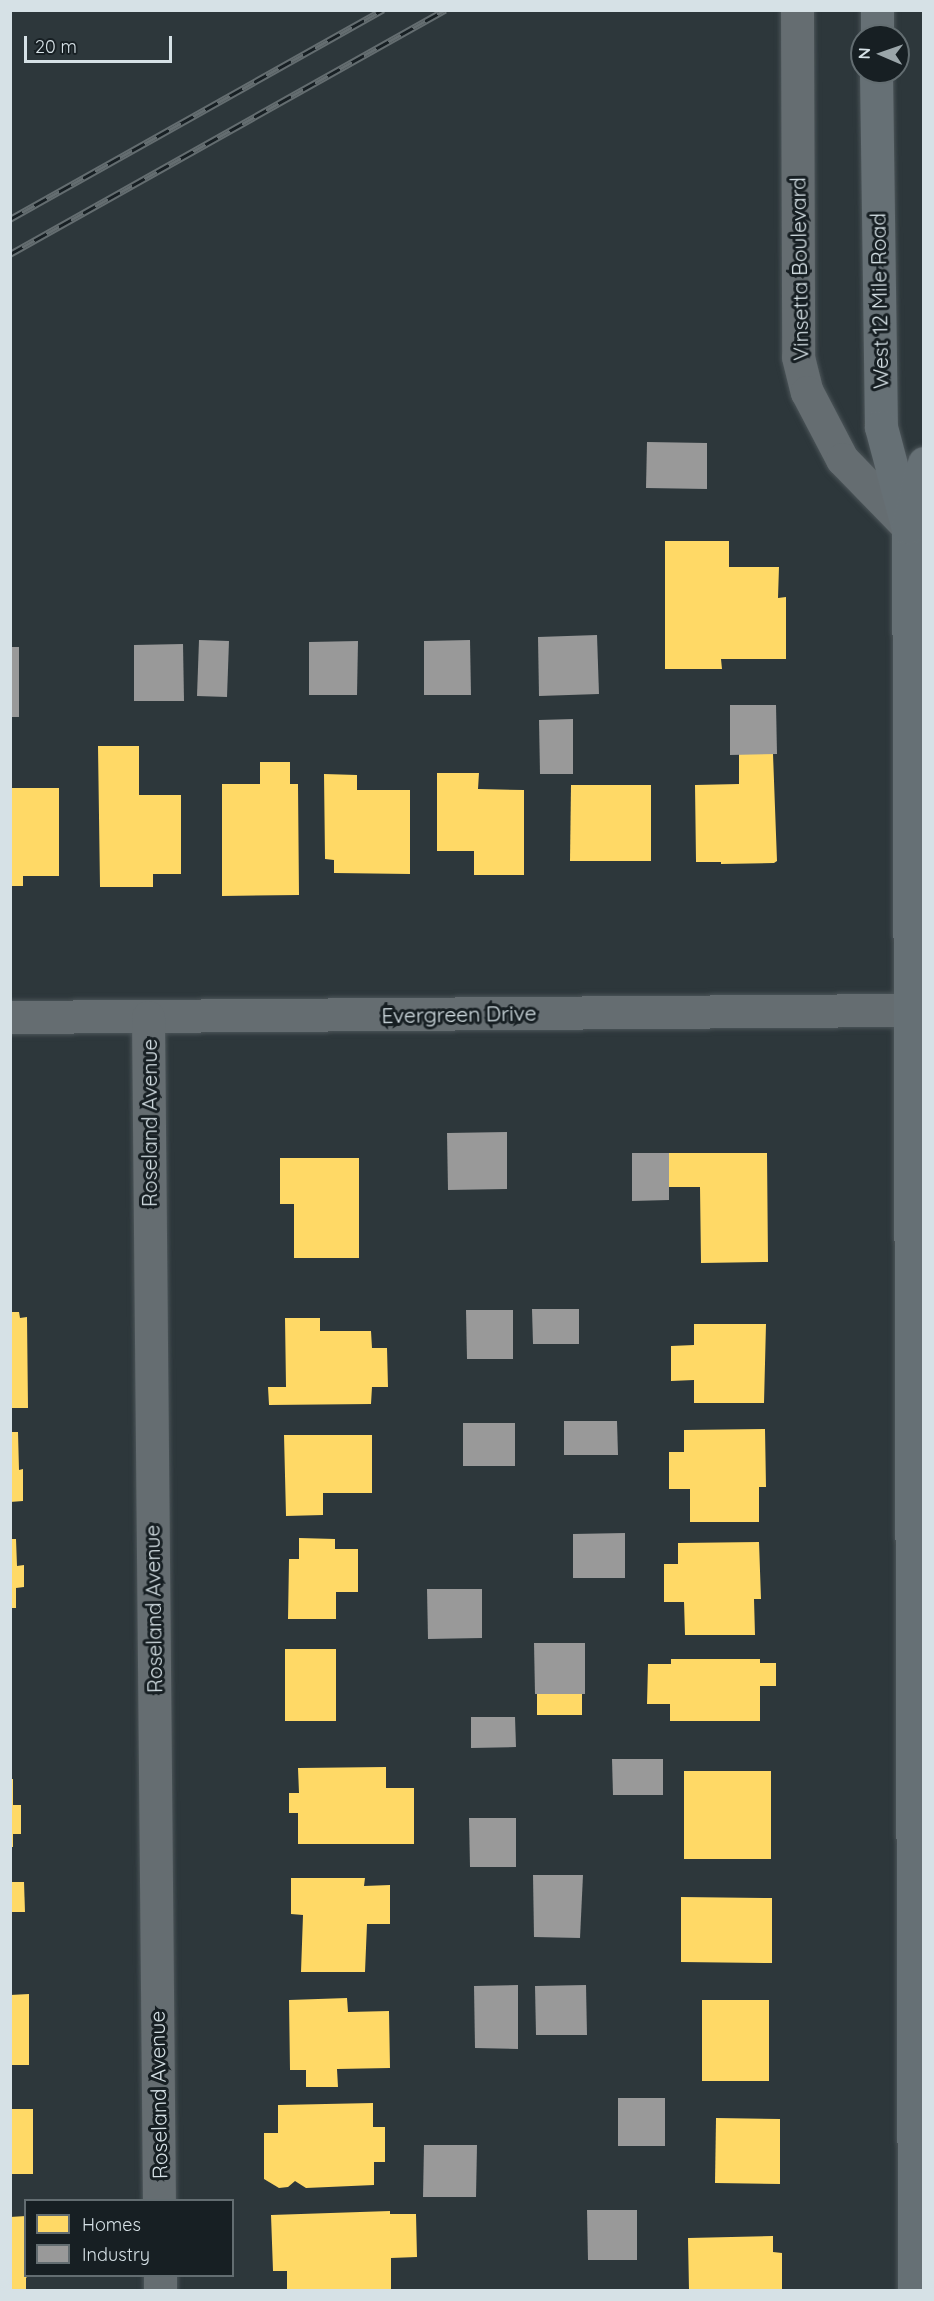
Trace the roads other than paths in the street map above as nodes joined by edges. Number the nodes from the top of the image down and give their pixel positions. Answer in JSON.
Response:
{"nodes":[{"id":1,"x":797,"y":10,"type":"edge"},
{"id":2,"x":876,"y":84,"type":"edge"},
{"id":3,"x":924,"y":463,"type":"edge"},
{"id":4,"x":918,"y":525,"type":"edge"},
{"id":5,"x":908,"y":1010,"type":"junction"},
{"id":6,"x":10,"y":1017,"type":"edge"},
{"id":7,"x":148,"y":1017,"type":"junction"},
{"id":8,"x":159,"y":2199,"type":"edge"},
{"id":9,"x":914,"y":2290,"type":"edge"}],
"edges":[{"from":1,"to":4,"type":"street","name":"Vinsetta Boulevard"},
{"from":2,"to":4,"type":"main road","name":"West 12 Mile Road"},
{"from":3,"to":4,"type":"main road","name":"West 12 Mile Road"},
{"from":4,"to":5,"type":"main road","name":"West 12 Mile Road"},
{"from":5,"to":7,"type":"street","name":"Evergreen Drive"},
{"from":5,"to":9,"type":"main road","name":"West 12 Mile Road"},
{"from":6,"to":7,"type":"street","name":"Evergreen Drive"},
{"from":7,"to":8,"type":"street","name":"Roseland Avenue"}]}
